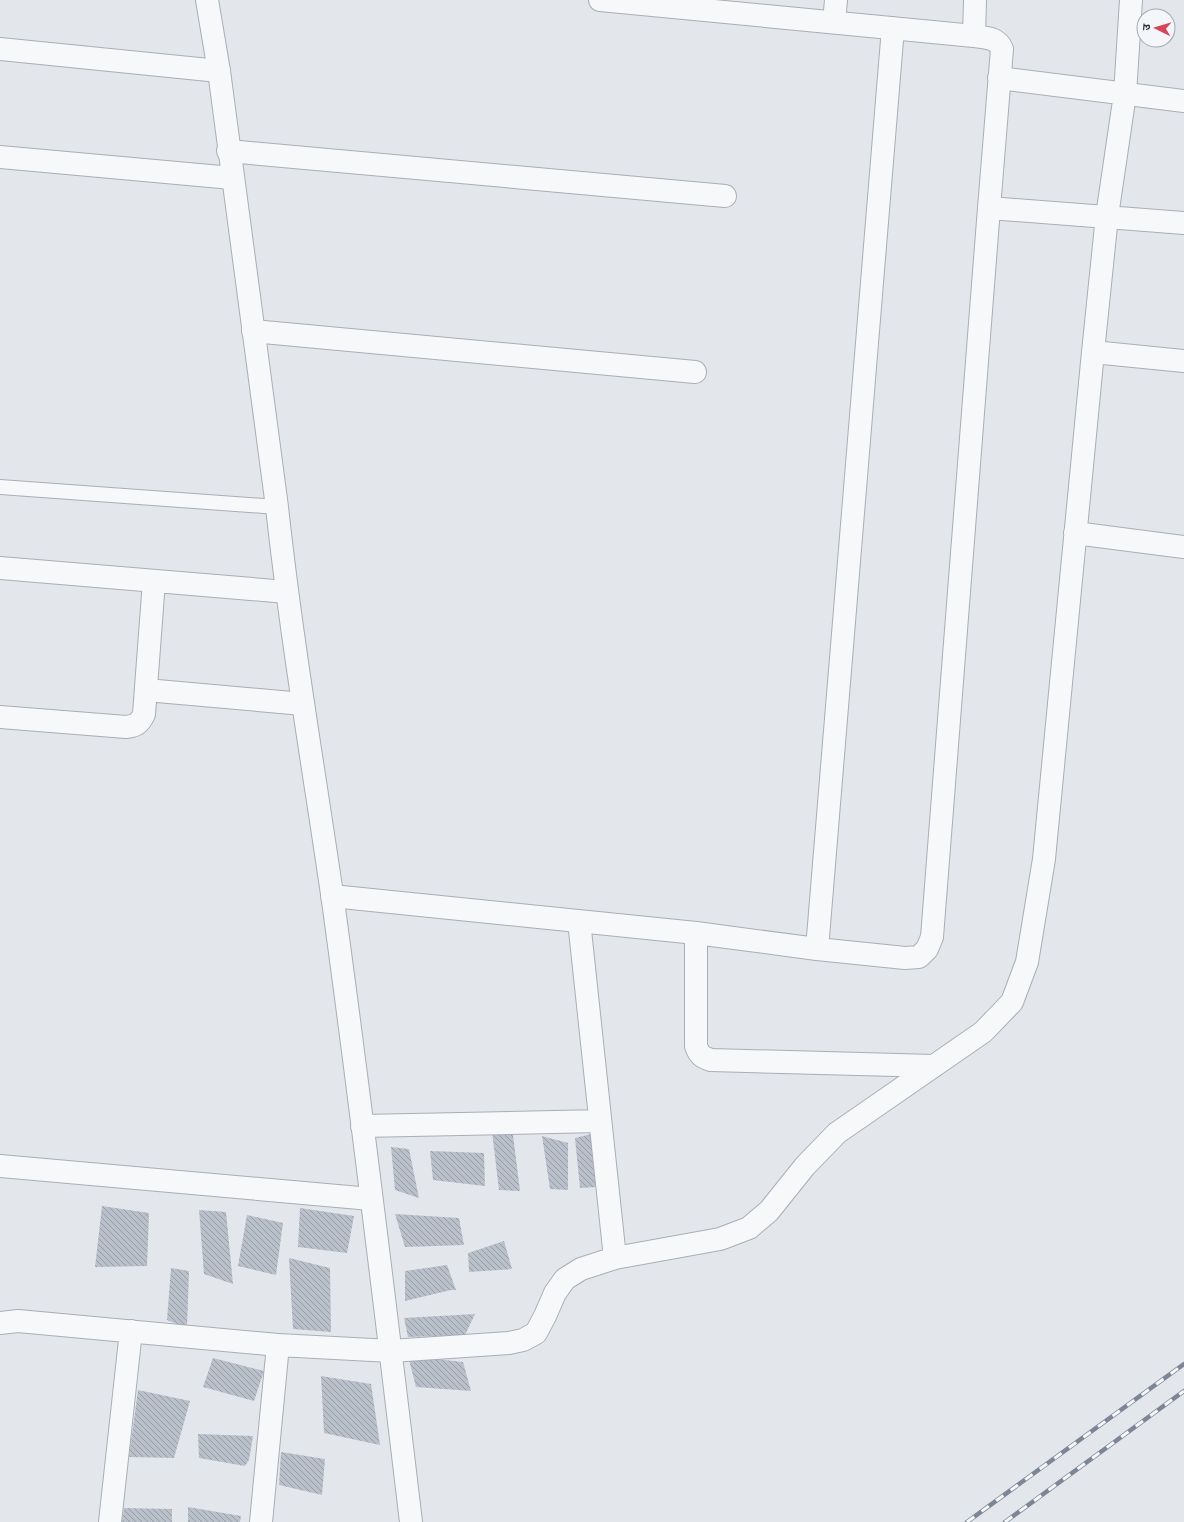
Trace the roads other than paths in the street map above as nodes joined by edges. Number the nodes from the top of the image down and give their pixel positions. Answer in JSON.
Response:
{"nodes":[{"id":1,"x":207,"y":0,"type":"edge"},
{"id":2,"x":600,"y":0,"type":"edge"},
{"id":3,"x":836,"y":0,"type":"edge"},
{"id":4,"x":975,"y":0,"type":"edge"},
{"id":5,"x":1130,"y":0,"type":"edge"},
{"id":6,"x":834,"y":22,"type":"junction"},
{"id":7,"x":893,"y":28,"type":"junction"},
{"id":8,"x":974,"y":36,"type":"junction"},
{"id":9,"x":0,"y":49,"type":"edge"},
{"id":10,"x":219,"y":71,"type":"junction"},
{"id":11,"x":999,"y":78,"type":"junction"},
{"id":12,"x":1125,"y":94,"type":"junction"},
{"id":13,"x":1184,"y":101,"type":"edge"},
{"id":14,"x":228,"y":151,"type":"junction"},
{"id":15,"x":0,"y":157,"type":"edge"},
{"id":16,"x":232,"y":178,"type":"junction"},
{"id":17,"x":725,"y":196,"type":"dead end"},
{"id":18,"x":989,"y":208,"type":"junction"},
{"id":19,"x":1107,"y":216,"type":"junction"},
{"id":20,"x":1184,"y":223,"type":"edge"},
{"id":21,"x":253,"y":332,"type":"junction"},
{"id":22,"x":1092,"y":352,"type":"junction"},
{"id":23,"x":1184,"y":361,"type":"edge"},
{"id":24,"x":695,"y":372,"type":"dead end"},
{"id":25,"x":0,"y":487,"type":"edge"},
{"id":26,"x":276,"y":507,"type":"junction"},
{"id":27,"x":1075,"y":533,"type":"junction"},
{"id":28,"x":1184,"y":547,"type":"edge"},
{"id":29,"x":0,"y":568,"type":"edge"},
{"id":30,"x":154,"y":581,"type":"junction"},
{"id":31,"x":287,"y":592,"type":"junction"},
{"id":32,"x":146,"y":690,"type":"junction"},
{"id":33,"x":304,"y":704,"type":"junction"},
{"id":34,"x":0,"y":718,"type":"edge"},
{"id":35,"x":332,"y":896,"type":"junction"},
{"id":36,"x":579,"y":921,"type":"junction"},
{"id":37,"x":696,"y":933,"type":"junction"},
{"id":38,"x":817,"y":949,"type":"junction"},
{"id":39,"x":934,"y":1066,"type":"junction"},
{"id":40,"x":600,"y":1121,"type":"junction"},
{"id":41,"x":362,"y":1126,"type":"junction"},
{"id":42,"x":0,"y":1166,"type":"edge"},
{"id":43,"x":371,"y":1199,"type":"junction"},
{"id":44,"x":615,"y":1258,"type":"junction"},
{"id":45,"x":0,"y":1323,"type":"edge"},
{"id":46,"x":131,"y":1332,"type":"junction"},
{"id":47,"x":278,"y":1345,"type":"junction"},
{"id":48,"x":391,"y":1351,"type":"junction"},
{"id":49,"x":110,"y":1522,"type":"edge"},
{"id":50,"x":261,"y":1522,"type":"edge"},
{"id":51,"x":411,"y":1522,"type":"edge"}],
"edges":[{"from":1,"to":10,"type":"street"},
{"from":2,"to":6,"type":"street"},
{"from":3,"to":6,"type":"street"},
{"from":4,"to":8,"type":"street"},
{"from":5,"to":12,"type":"street"},
{"from":6,"to":7,"type":"street"},
{"from":7,"to":8,"type":"street"},
{"from":7,"to":38,"type":"street"},
{"from":8,"to":11,"type":"street"},
{"from":9,"to":10,"type":"street"},
{"from":10,"to":14,"type":"street"},
{"from":11,"to":12,"type":"street"},
{"from":11,"to":18,"type":"street"},
{"from":12,"to":13,"type":"street"},
{"from":12,"to":19,"type":"street"},
{"from":14,"to":16,"type":"street"},
{"from":14,"to":17,"type":"street"},
{"from":15,"to":16,"type":"street"},
{"from":16,"to":21,"type":"street"},
{"from":18,"to":19,"type":"street"},
{"from":18,"to":38,"type":"street"},
{"from":19,"to":20,"type":"street"},
{"from":19,"to":22,"type":"street"},
{"from":21,"to":24,"type":"street"},
{"from":21,"to":26,"type":"street"},
{"from":22,"to":23,"type":"street"},
{"from":22,"to":27,"type":"street"},
{"from":25,"to":26,"type":"lane"},
{"from":26,"to":31,"type":"street"},
{"from":27,"to":28,"type":"street"},
{"from":27,"to":39,"type":"street"},
{"from":29,"to":30,"type":"street"},
{"from":30,"to":31,"type":"street"},
{"from":30,"to":32,"type":"street"},
{"from":31,"to":33,"type":"street"},
{"from":32,"to":33,"type":"street"},
{"from":32,"to":34,"type":"street"},
{"from":33,"to":35,"type":"street"},
{"from":35,"to":36,"type":"street"},
{"from":35,"to":41,"type":"street"},
{"from":36,"to":37,"type":"street"},
{"from":36,"to":40,"type":"street"},
{"from":37,"to":38,"type":"street"},
{"from":37,"to":39,"type":"street"},
{"from":39,"to":44,"type":"street"},
{"from":40,"to":41,"type":"street"},
{"from":40,"to":44,"type":"street"},
{"from":41,"to":43,"type":"street"},
{"from":42,"to":43,"type":"street"},
{"from":43,"to":48,"type":"street"},
{"from":44,"to":48,"type":"street"},
{"from":45,"to":46,"type":"street"},
{"from":46,"to":47,"type":"street"},
{"from":46,"to":49,"type":"street"},
{"from":47,"to":48,"type":"street"},
{"from":47,"to":50,"type":"street"},
{"from":48,"to":51,"type":"street"}]}
